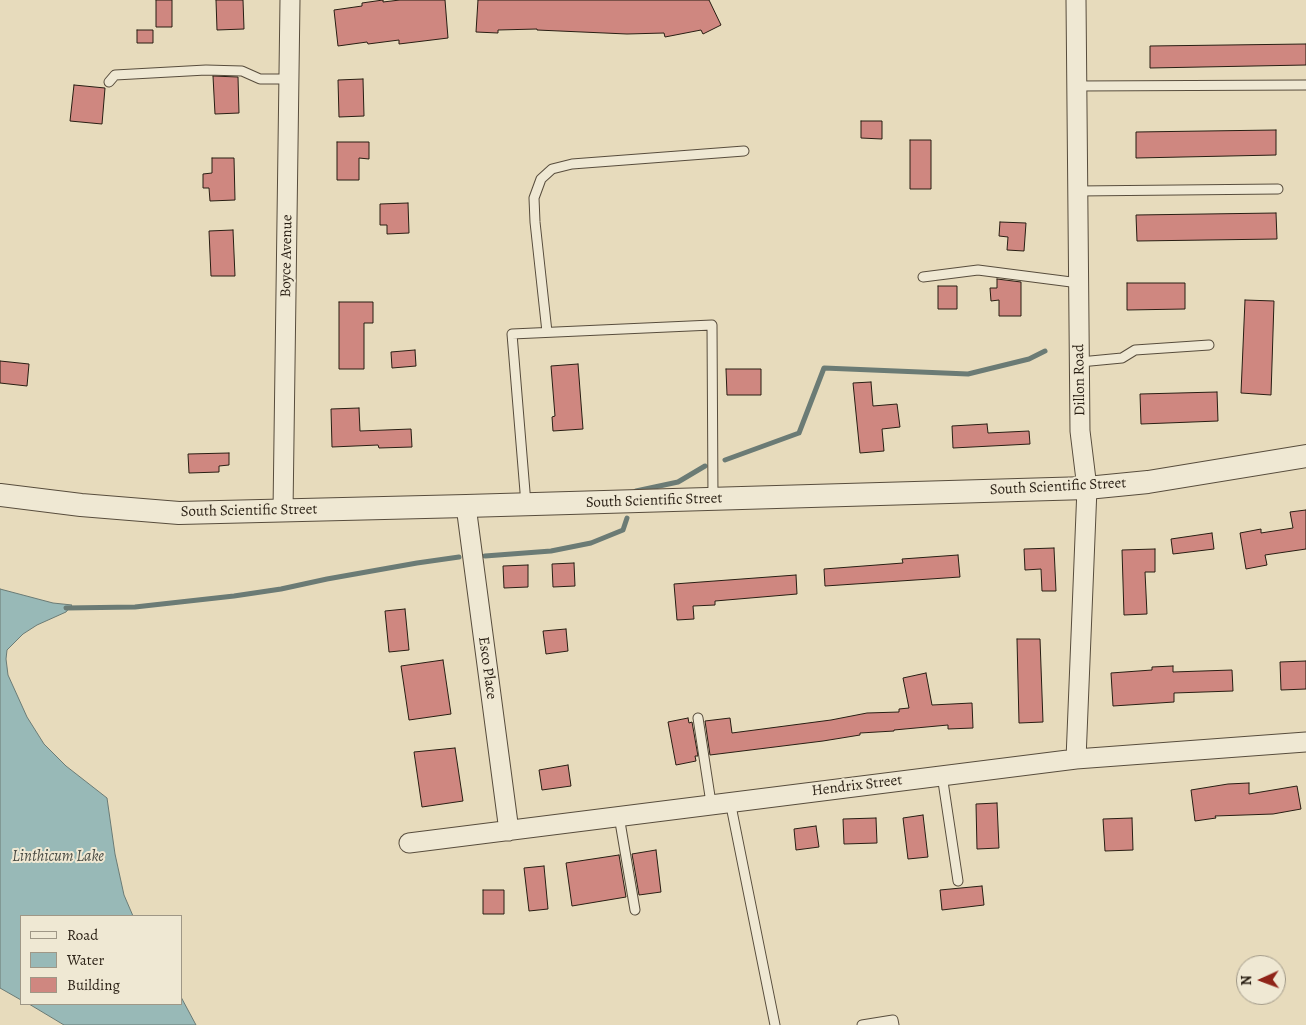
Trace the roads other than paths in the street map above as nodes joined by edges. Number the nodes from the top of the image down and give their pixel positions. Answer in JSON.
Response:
{"nodes":[{"id":1,"x":290,"y":0,"type":"edge"},
{"id":2,"x":1076,"y":0,"type":"edge"},
{"id":3,"x":290,"y":79,"type":"junction"},
{"id":4,"x":109,"y":82,"type":"dead end"},
{"id":5,"x":1306,"y":84,"type":"edge"},
{"id":6,"x":1077,"y":86,"type":"junction"},
{"id":7,"x":744,"y":151,"type":"dead end"},
{"id":8,"x":1278,"y":189,"type":"dead end"},
{"id":9,"x":1078,"y":191,"type":"junction"},
{"id":10,"x":923,"y":277,"type":"dead end"},
{"id":11,"x":1079,"y":283,"type":"junction"},
{"id":12,"x":547,"y":332,"type":"junction"},
{"id":13,"x":1209,"y":345,"type":"dead end"},
{"id":14,"x":1080,"y":362,"type":"junction"},
{"id":15,"x":1306,"y":456,"type":"edge"},
{"id":16,"x":1087,"y":488,"type":"junction"},
{"id":17,"x":0,"y":495,"type":"edge"},
{"id":18,"x":713,"y":499,"type":"junction"},
{"id":19,"x":526,"y":504,"type":"junction"},
{"id":20,"x":466,"y":506,"type":"junction"},
{"id":21,"x":283,"y":511,"type":"junction"},
{"id":22,"x":698,"y":718,"type":"dead end"},
{"id":23,"x":1306,"y":742,"type":"edge"},
{"id":24,"x":1076,"y":758,"type":"junction"},
{"id":25,"x":942,"y":775,"type":"junction"},
{"id":26,"x":721,"y":802,"type":"junction"},
{"id":27,"x":619,"y":816,"type":"junction"},
{"id":28,"x":509,"y":831,"type":"junction"},
{"id":29,"x":409,"y":843,"type":"dead end"},
{"id":30,"x":958,"y":881,"type":"dead end"},
{"id":31,"x":634,"y":910,"type":"dead end"},
{"id":32,"x":775,"y":1025,"type":"edge"},
{"id":33,"x":862,"y":1025,"type":"edge"},
{"id":34,"x":894,"y":1025,"type":"edge"}],
"edges":[{"from":1,"to":3,"type":"street","name":"Boyce Avenue"},
{"from":2,"to":6,"type":"street","name":"Dillon Road"},
{"from":3,"to":4,"type":"lane"},
{"from":3,"to":21,"type":"street","name":"Boyce Avenue"},
{"from":5,"to":6,"type":"lane"},
{"from":6,"to":9,"type":"street","name":"Dillon Road"},
{"from":7,"to":12,"type":"lane"},
{"from":8,"to":9,"type":"lane"},
{"from":9,"to":11,"type":"street","name":"Dillon Road"},
{"from":10,"to":11,"type":"lane"},
{"from":11,"to":14,"type":"street","name":"Dillon Road"},
{"from":12,"to":18,"type":"lane"},
{"from":12,"to":19,"type":"lane"},
{"from":13,"to":14,"type":"lane"},
{"from":14,"to":16,"type":"street","name":"Dillon Road"},
{"from":15,"to":16,"type":"street","name":"South Scientific Street"},
{"from":16,"to":18,"type":"street","name":"South Scientific Street"},
{"from":16,"to":24,"type":"street","name":"Dillon Road"},
{"from":17,"to":21,"type":"street","name":"South Scientific Street"},
{"from":18,"to":19,"type":"street","name":"South Scientific Street"},
{"from":19,"to":20,"type":"street","name":"South Scientific Street"},
{"from":20,"to":21,"type":"street","name":"South Scientific Street"},
{"from":20,"to":28,"type":"street","name":"Esco Place"},
{"from":22,"to":26,"type":"lane"},
{"from":23,"to":24,"type":"street","name":"Hendrix Street"},
{"from":24,"to":25,"type":"street","name":"Hendrix Street"},
{"from":25,"to":26,"type":"street","name":"Hendrix Street"},
{"from":25,"to":30,"type":"lane"},
{"from":26,"to":27,"type":"street","name":"Hendrix Street"},
{"from":26,"to":32,"type":"lane"},
{"from":27,"to":28,"type":"street","name":"Hendrix Street"},
{"from":27,"to":31,"type":"lane"},
{"from":28,"to":29,"type":"street","name":"Hendrix Street"},
{"from":33,"to":34,"type":"lane"}]}
